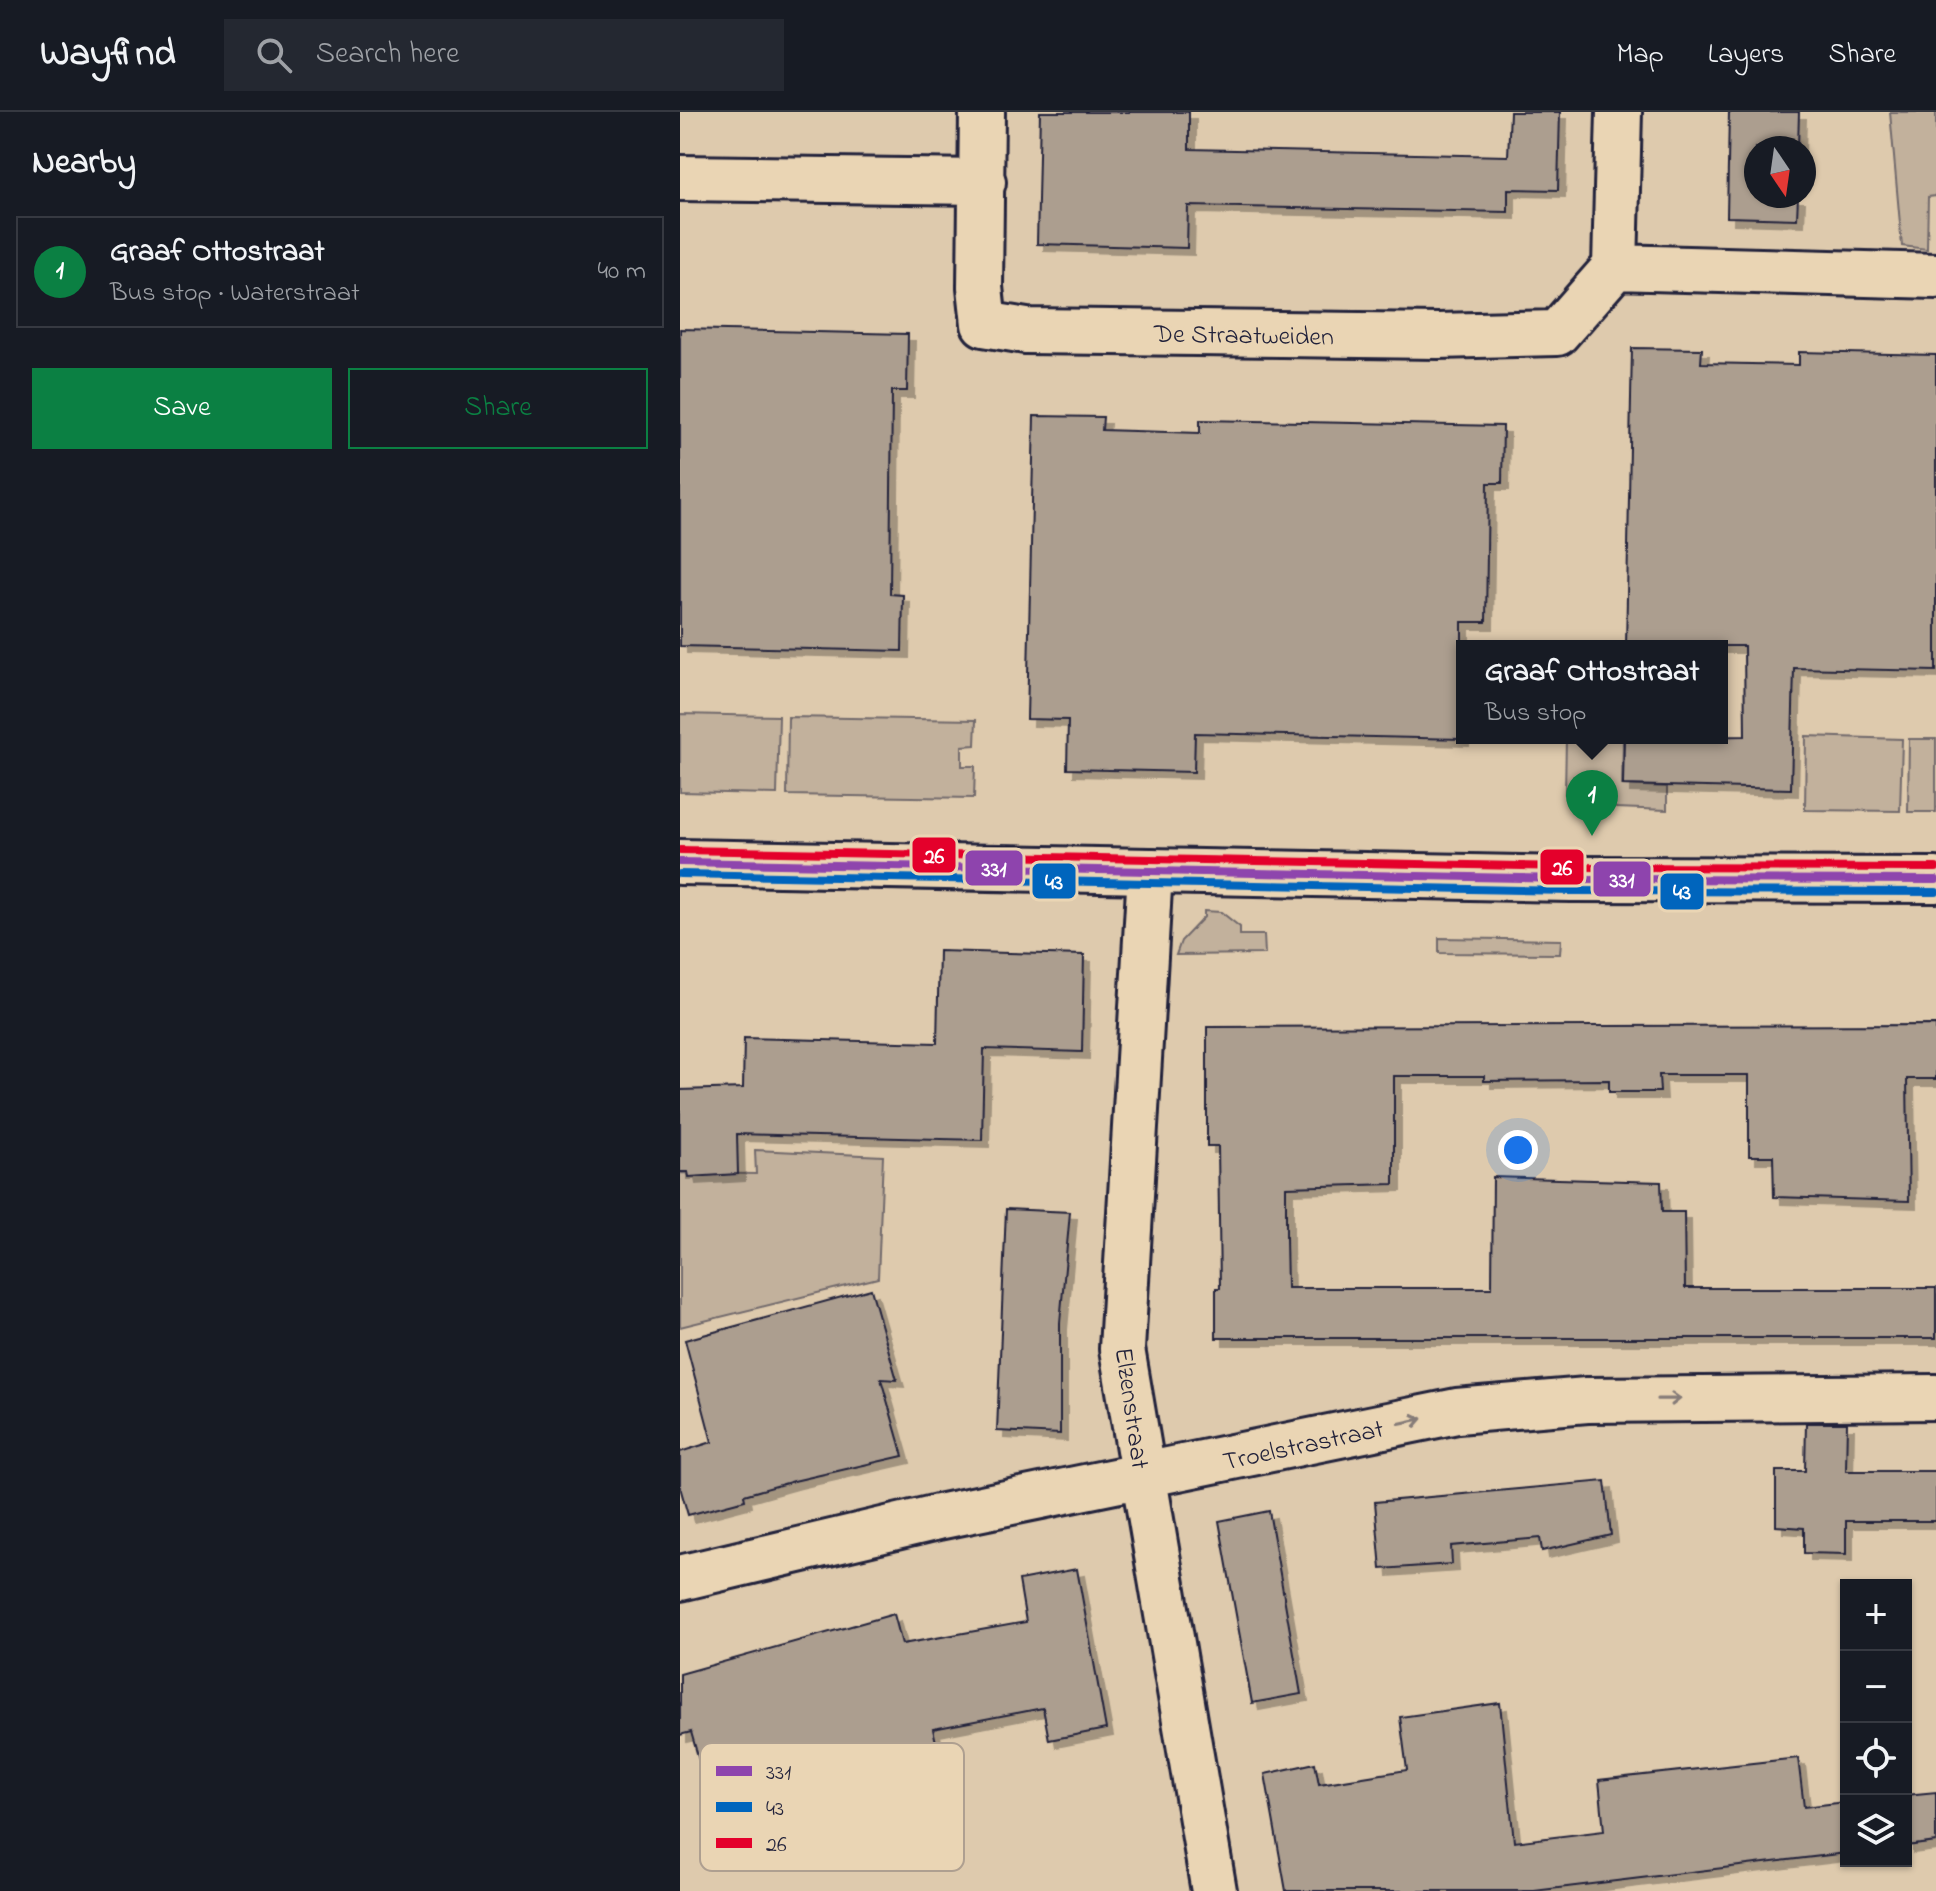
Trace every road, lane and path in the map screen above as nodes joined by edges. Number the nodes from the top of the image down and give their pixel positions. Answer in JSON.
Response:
{"nodes":[{"id":1,"x":982,"y":112,"type":"edge"},
{"id":2,"x":1619,"y":112,"type":"edge"},
{"id":3,"x":680,"y":178,"type":"edge"},
{"id":4,"x":983,"y":182,"type":"junction"},
{"id":5,"x":1615,"y":267,"type":"junction"},
{"id":6,"x":1936,"y":276,"type":"edge"},
{"id":7,"x":680,"y":862,"type":"edge"},
{"id":8,"x":1150,"y":871,"type":"junction"},
{"id":9,"x":1936,"y":880,"type":"edge"},
{"id":10,"x":1936,"y":1397,"type":"edge"},
{"id":11,"x":1143,"y":1478,"type":"junction"},
{"id":12,"x":680,"y":1578,"type":"edge"},
{"id":13,"x":1214,"y":1891,"type":"edge"}],
"edges":[{"from":1,"to":4,"type":"street","name":"De Straatweiden"},
{"from":2,"to":5,"type":"street"},
{"from":3,"to":4,"type":"street"},
{"from":4,"to":5,"type":"street","name":"De Straatweiden"},
{"from":5,"to":6,"type":"street"},
{"from":7,"to":8,"type":"street"},
{"from":8,"to":9,"type":"street"},
{"from":8,"to":11,"type":"street","name":"Elzenstraat"},
{"from":11,"to":10,"type":"street","name":"Troelstrastraat","one_way":true},
{"from":11,"to":12,"type":"street","name":"Troelstrastraat"},
{"from":11,"to":13,"type":"street","name":"Elzenstraat"}]}
